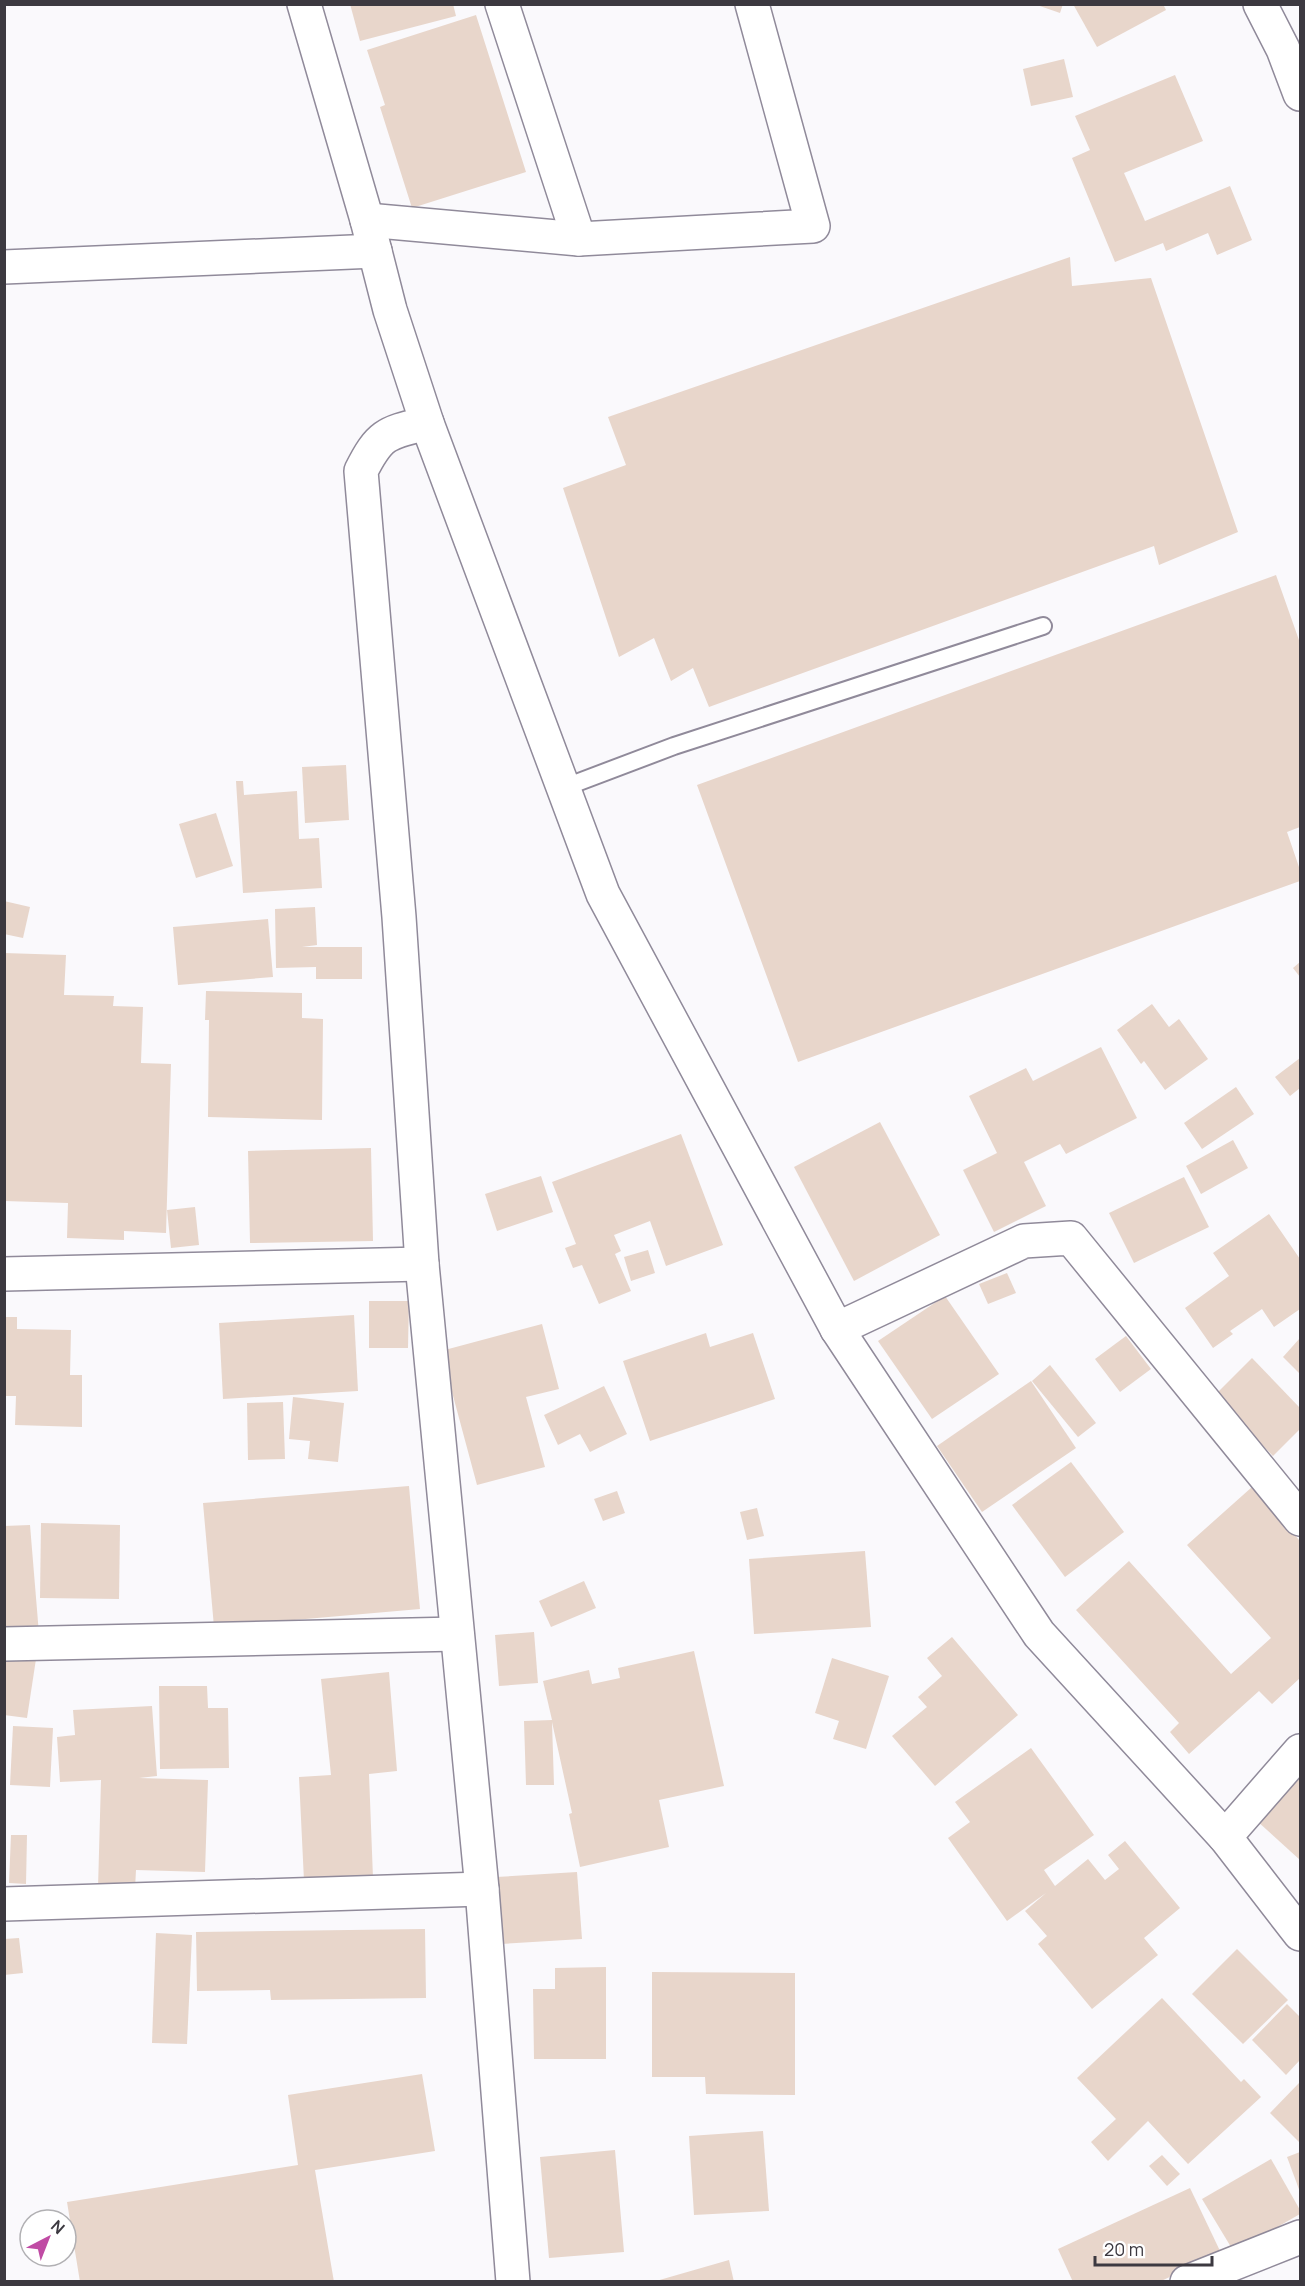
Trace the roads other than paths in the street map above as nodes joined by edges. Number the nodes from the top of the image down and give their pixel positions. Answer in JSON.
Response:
{"nodes":[{"id":1,"x":304,"y":4,"type":"edge"},
{"id":2,"x":502,"y":4,"type":"edge"},
{"id":3,"x":752,"y":4,"type":"edge"},
{"id":4,"x":1260,"y":4,"type":"edge"},
{"id":5,"x":1300,"y":94,"type":"edge"},
{"id":6,"x":367,"y":220,"type":"junction"},
{"id":7,"x":579,"y":239,"type":"junction"},
{"id":8,"x":375,"y":251,"type":"junction"},
{"id":9,"x":4,"y":267,"type":"edge"},
{"id":10,"x":427,"y":423,"type":"junction"},
{"id":11,"x":1043,"y":626,"type":"dead end"},
{"id":12,"x":563,"y":788,"type":"junction"},
{"id":13,"x":422,"y":1264,"type":"junction"},
{"id":14,"x":4,"y":1274,"type":"edge"},
{"id":15,"x":837,"y":1329,"type":"junction"},
{"id":16,"x":1300,"y":1519,"type":"edge"},
{"id":17,"x":457,"y":1634,"type":"junction"},
{"id":18,"x":4,"y":1644,"type":"edge"},
{"id":19,"x":1300,"y":1751,"type":"edge"},
{"id":20,"x":1225,"y":1837,"type":"junction"},
{"id":21,"x":482,"y":1888,"type":"junction"},
{"id":22,"x":4,"y":1904,"type":"edge"},
{"id":23,"x":1300,"y":1934,"type":"edge"},
{"id":24,"x":1300,"y":2237,"type":"edge"},
{"id":25,"x":513,"y":2282,"type":"edge"},
{"id":26,"x":1187,"y":2282,"type":"edge"}],
"edges":[{"from":1,"to":6,"type":"street"},
{"from":2,"to":7,"type":"street"},
{"from":3,"to":7,"type":"street"},
{"from":4,"to":5,"type":"street"},
{"from":6,"to":7,"type":"street"},
{"from":6,"to":8,"type":"street"},
{"from":8,"to":9,"type":"street"},
{"from":8,"to":10,"type":"street"},
{"from":10,"to":12,"type":"street"},
{"from":10,"to":13,"type":"street"},
{"from":11,"to":12,"type":"lane"},
{"from":12,"to":15,"type":"street"},
{"from":13,"to":14,"type":"street"},
{"from":13,"to":17,"type":"street"},
{"from":15,"to":16,"type":"street"},
{"from":15,"to":20,"type":"street"},
{"from":17,"to":18,"type":"street"},
{"from":17,"to":21,"type":"street"},
{"from":19,"to":20,"type":"street"},
{"from":20,"to":23,"type":"street"},
{"from":21,"to":22,"type":"street"},
{"from":21,"to":25,"type":"street"},
{"from":24,"to":26,"type":"street"}]}
